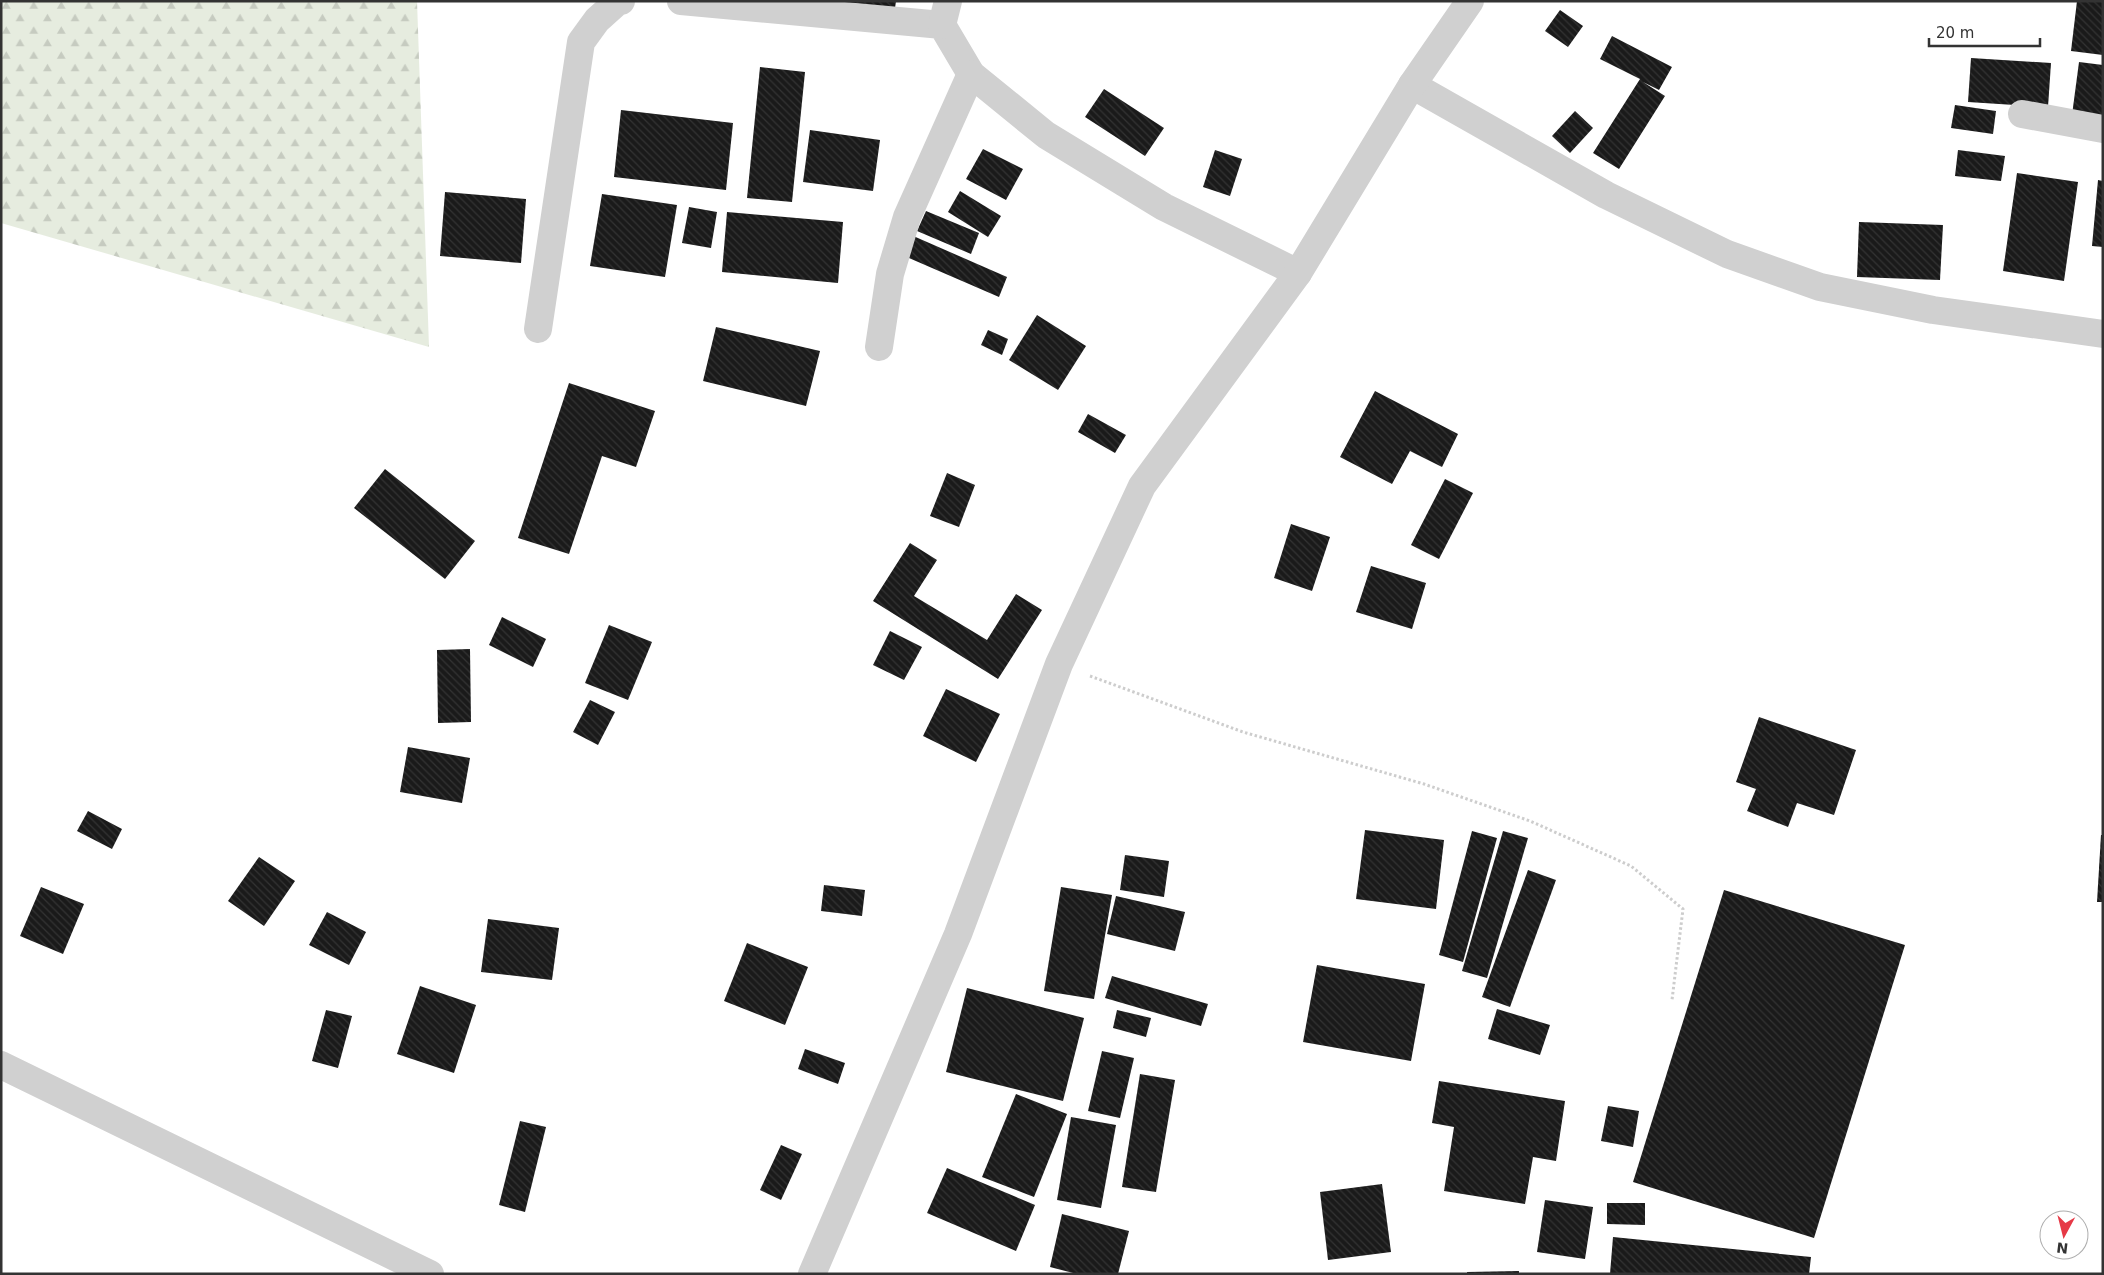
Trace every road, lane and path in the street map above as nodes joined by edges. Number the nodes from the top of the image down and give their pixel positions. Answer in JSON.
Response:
{"nodes":[{"id":1,"x":681,"y":1,"type":"edge"},
{"id":2,"x":1470,"y":1,"type":"edge"},
{"id":3,"x":618,"y":2,"type":"edge"},
{"id":4,"x":945,"y":13,"type":"edge"},
{"id":5,"x":971,"y":74,"type":"junction"},
{"id":6,"x":1412,"y":85,"type":"junction"},
{"id":7,"x":2022,"y":114,"type":"dead end"},
{"id":8,"x":2103,"y":129,"type":"edge"},
{"id":9,"x":1298,"y":273,"type":"junction"},
{"id":10,"x":538,"y":329,"type":"dead end"},
{"id":11,"x":2103,"y":334,"type":"edge"},
{"id":12,"x":878,"y":347,"type":"dead end"},
{"id":13,"x":1059,"y":664,"type":"junction"},
{"id":14,"x":1672,"y":1000,"type":"dead end"},
{"id":15,"x":1,"y":1065,"type":"edge"},
{"id":16,"x":430,"y":1274,"type":"edge"},
{"id":17,"x":812,"y":1274,"type":"edge"}],
"edges":[{"from":1,"to":4,"type":"street"},
{"from":2,"to":6,"type":"street"},
{"from":3,"to":10,"type":"street"},
{"from":4,"to":5,"type":"street"},
{"from":5,"to":9,"type":"street"},
{"from":5,"to":12,"type":"street"},
{"from":6,"to":9,"type":"street"},
{"from":6,"to":11,"type":"street"},
{"from":7,"to":8,"type":"street"},
{"from":9,"to":13,"type":"street"},
{"from":13,"to":14,"type":"path"},
{"from":13,"to":17,"type":"street"},
{"from":15,"to":16,"type":"street"}]}
